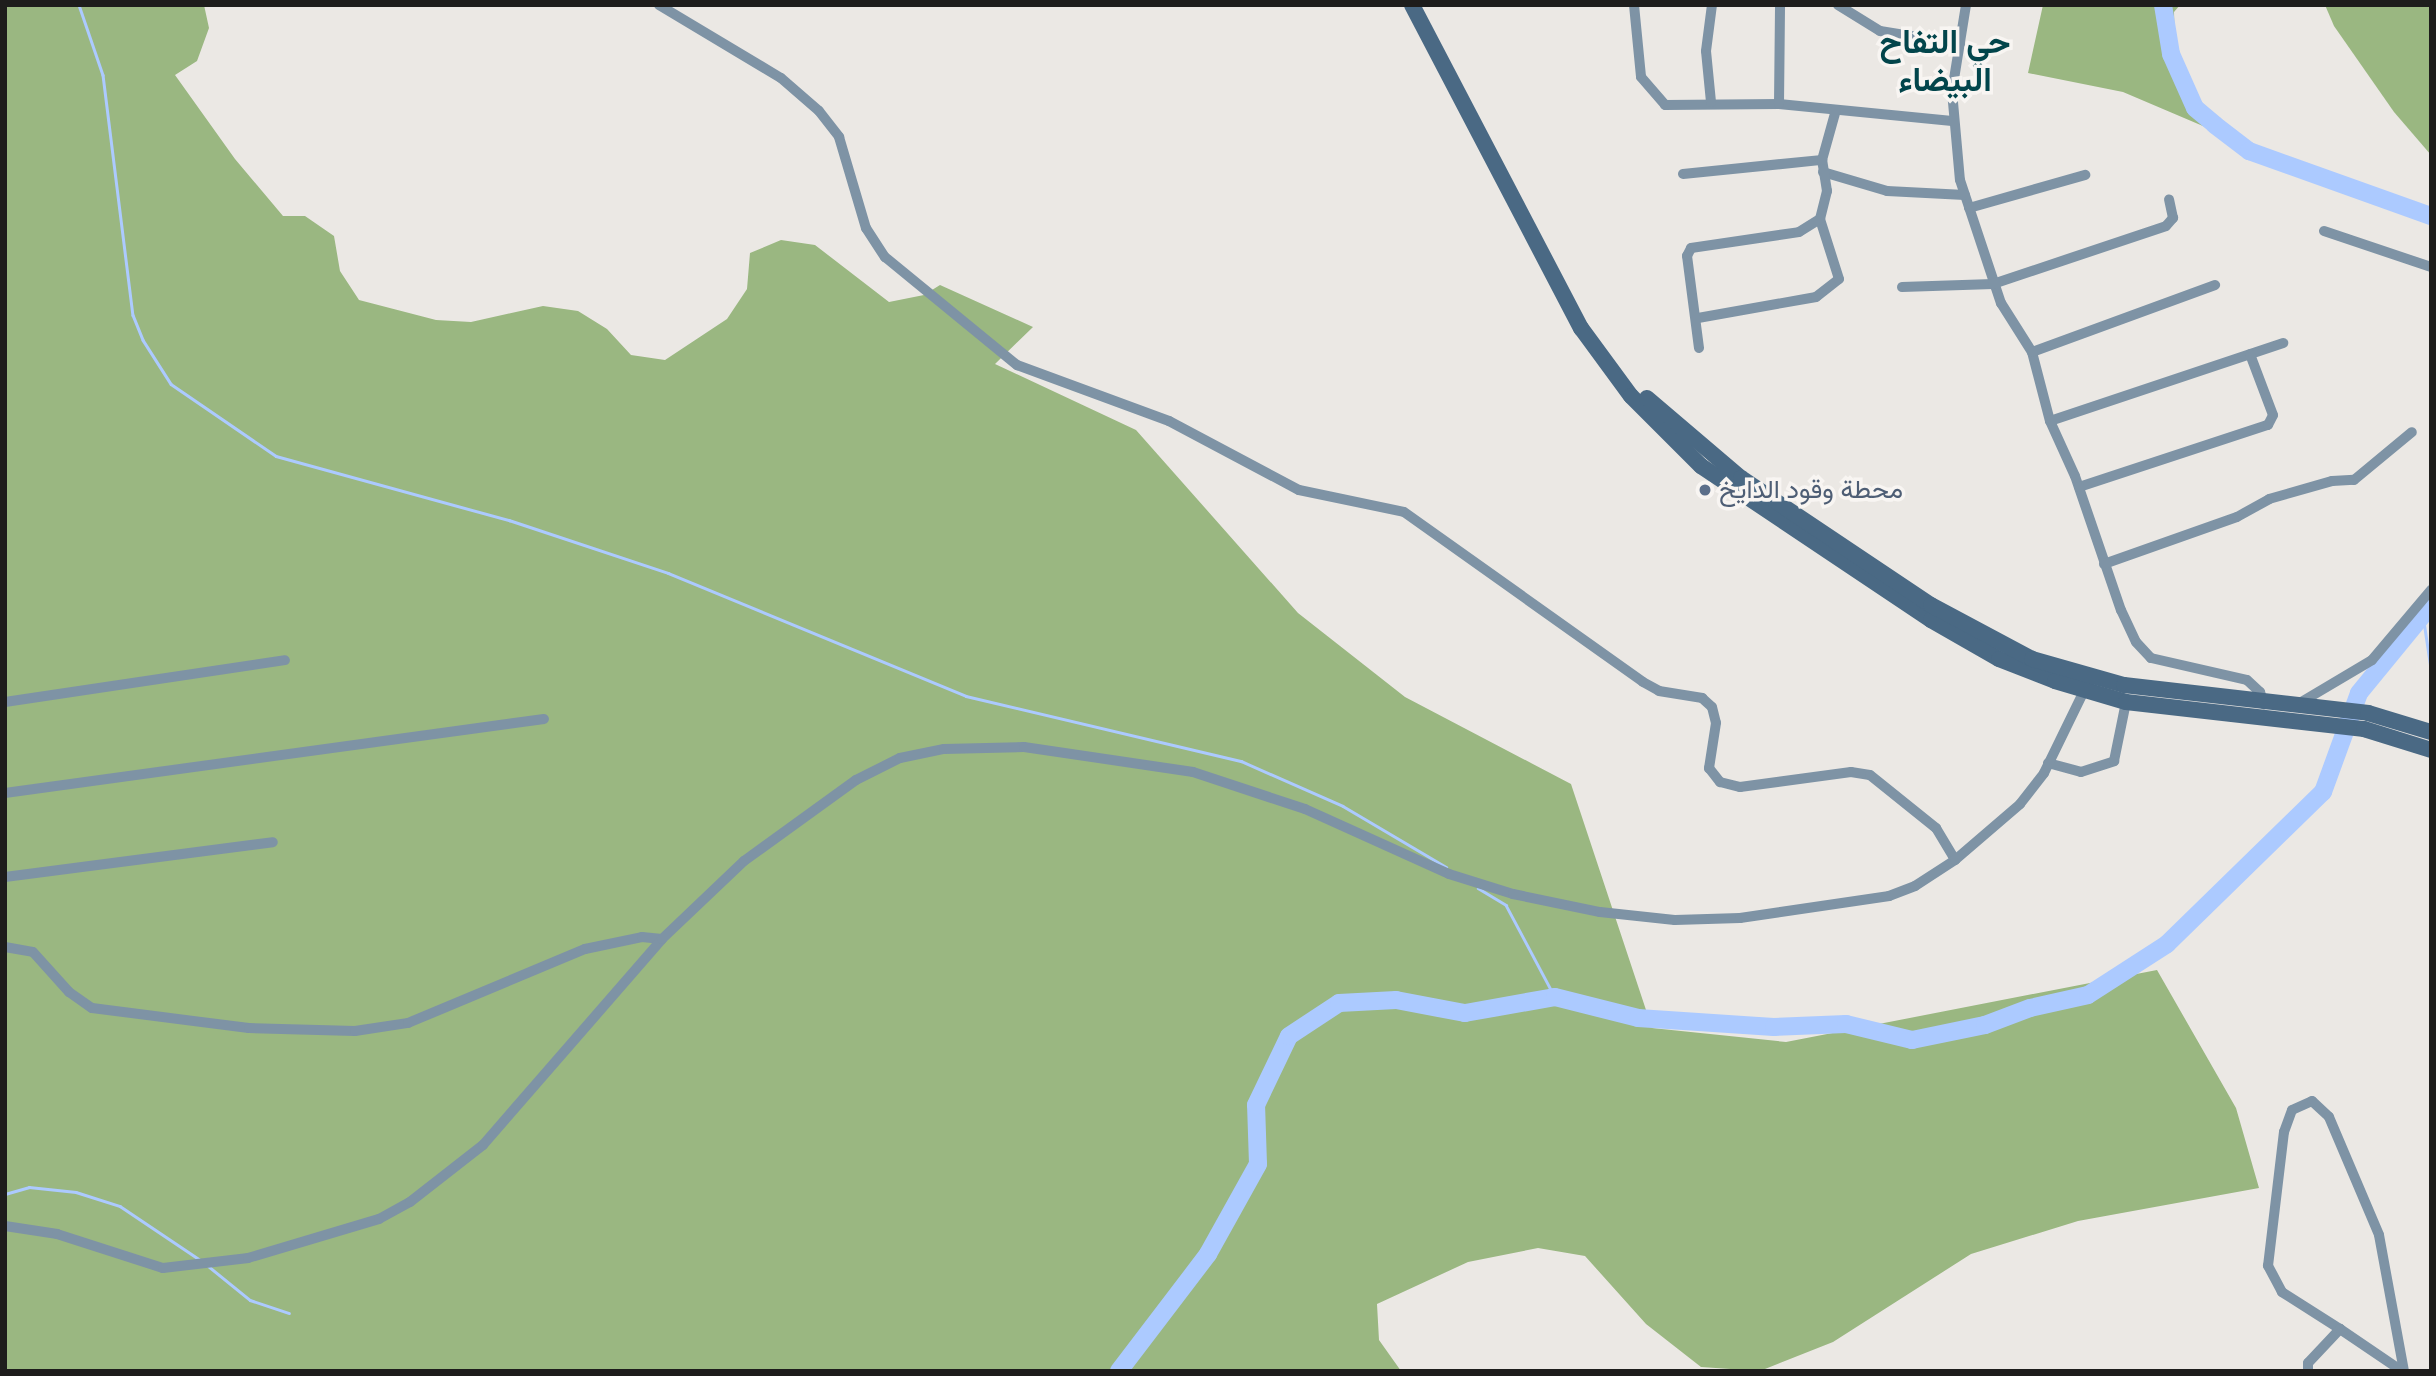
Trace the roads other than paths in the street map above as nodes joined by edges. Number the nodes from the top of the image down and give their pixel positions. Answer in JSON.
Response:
{"nodes":[{"id":1,"x":659,"y":5,"type":"edge"},
{"id":2,"x":1412,"y":5,"type":"edge"},
{"id":3,"x":1422,"y":5,"type":"edge"},
{"id":4,"x":1634,"y":5,"type":"edge"},
{"id":5,"x":1712,"y":5,"type":"edge"},
{"id":6,"x":1780,"y":5,"type":"edge"},
{"id":7,"x":1966,"y":5,"type":"edge"},
{"id":8,"x":1841,"y":6,"type":"edge"},
{"id":9,"x":1960,"y":44,"type":"junction"},
{"id":10,"x":1711,"y":102,"type":"junction"},
{"id":11,"x":1779,"y":104,"type":"junction"},
{"id":12,"x":1836,"y":110,"type":"junction"},
{"id":13,"x":1952,"y":121,"type":"junction"},
{"id":14,"x":1822,"y":160,"type":"junction"},
{"id":15,"x":1823,"y":172,"type":"junction"},
{"id":16,"x":1683,"y":174,"type":"dead end"},
{"id":17,"x":2085,"y":175,"type":"dead end"},
{"id":18,"x":1965,"y":195,"type":"junction"},
{"id":19,"x":2169,"y":199,"type":"dead end"},
{"id":20,"x":1969,"y":208,"type":"junction"},
{"id":21,"x":1820,"y":219,"type":"junction"},
{"id":22,"x":2324,"y":231,"type":"dead end"},
{"id":23,"x":2431,"y":267,"type":"edge"},
{"id":24,"x":1993,"y":284,"type":"junction"},
{"id":25,"x":2215,"y":285,"type":"dead end"},
{"id":26,"x":1902,"y":287,"type":"dead end"},
{"id":27,"x":1698,"y":318,"type":"junction"},
{"id":28,"x":2283,"y":343,"type":"dead end"},
{"id":29,"x":1699,"y":348,"type":"dead end"},
{"id":30,"x":2032,"y":352,"type":"junction"},
{"id":31,"x":2250,"y":354,"type":"junction"},
{"id":32,"x":2050,"y":421,"type":"junction"},
{"id":33,"x":2412,"y":432,"type":"dead end"},
{"id":34,"x":2079,"y":487,"type":"junction"},
{"id":35,"x":2104,"y":564,"type":"junction"},
{"id":36,"x":2431,"y":590,"type":"edge"},
{"id":37,"x":285,"y":660,"type":"dead end"},
{"id":38,"x":2088,"y":684,"type":"junction"},
{"id":39,"x":5,"y":702,"type":"edge"},
{"id":40,"x":2126,"y":702,"type":"junction"},
{"id":41,"x":2295,"y":706,"type":"junction"},
{"id":42,"x":2263,"y":710,"type":"junction"},
{"id":43,"x":2327,"y":717,"type":"junction"},
{"id":44,"x":544,"y":719,"type":"dead end"},
{"id":45,"x":2366,"y":721,"type":"junction"},
{"id":46,"x":2431,"y":732,"type":"edge"},
{"id":47,"x":2431,"y":750,"type":"edge"},
{"id":48,"x":2048,"y":764,"type":"junction"},
{"id":49,"x":5,"y":793,"type":"edge"},
{"id":50,"x":273,"y":842,"type":"dead end"},
{"id":51,"x":1955,"y":860,"type":"junction"},
{"id":52,"x":5,"y":877,"type":"edge"},
{"id":53,"x":662,"y":939,"type":"junction"},
{"id":54,"x":5,"y":947,"type":"edge"},
{"id":55,"x":5,"y":1226,"type":"edge"},
{"id":56,"x":2340,"y":1329,"type":"junction"},
{"id":57,"x":2308,"y":1371,"type":"edge"},
{"id":58,"x":2403,"y":1371,"type":"edge"}],
"edges":[{"from":1,"to":51,"type":"street"},
{"from":2,"to":38,"type":"main road"},
{"from":3,"to":38,"type":"main road"},
{"from":4,"to":10,"type":"street"},
{"from":5,"to":10,"type":"street"},
{"from":6,"to":11,"type":"street"},
{"from":7,"to":9,"type":"street"},
{"from":8,"to":9,"type":"street"},
{"from":9,"to":13,"type":"street"},
{"from":10,"to":11,"type":"street"},
{"from":11,"to":12,"type":"street"},
{"from":12,"to":13,"type":"street"},
{"from":12,"to":14,"type":"street"},
{"from":13,"to":18,"type":"street"},
{"from":14,"to":15,"type":"street"},
{"from":14,"to":16,"type":"street"},
{"from":15,"to":18,"type":"street"},
{"from":15,"to":21,"type":"street"},
{"from":17,"to":20,"type":"street"},
{"from":18,"to":20,"type":"street"},
{"from":19,"to":24,"type":"street"},
{"from":20,"to":24,"type":"street"},
{"from":21,"to":27,"type":"street"},
{"from":21,"to":27,"type":"street"},
{"from":22,"to":23,"type":"street"},
{"from":24,"to":26,"type":"street"},
{"from":24,"to":30,"type":"street"},
{"from":25,"to":30,"type":"street"},
{"from":27,"to":29,"type":"street"},
{"from":28,"to":31,"type":"street"},
{"from":30,"to":32,"type":"street"},
{"from":31,"to":32,"type":"street"},
{"from":31,"to":34,"type":"street"},
{"from":32,"to":34,"type":"street"},
{"from":33,"to":35,"type":"street"},
{"from":34,"to":35,"type":"street"},
{"from":35,"to":42,"type":"street"},
{"from":36,"to":41,"type":"street"},
{"from":37,"to":39,"type":"street"},
{"from":38,"to":40,"type":"main road"},
{"from":38,"to":42,"type":"main road"},
{"from":38,"to":48,"type":"street"},
{"from":40,"to":42,"type":"main road"},
{"from":40,"to":48,"type":"street"},
{"from":41,"to":42,"type":"main road"},
{"from":41,"to":43,"type":"main road"},
{"from":42,"to":43,"type":"main road"},
{"from":43,"to":45,"type":"main road"},
{"from":44,"to":49,"type":"street"},
{"from":45,"to":46,"type":"main road"},
{"from":45,"to":47,"type":"main road"},
{"from":48,"to":51,"type":"street"},
{"from":50,"to":52,"type":"street"},
{"from":51,"to":53,"type":"street"},
{"from":53,"to":54,"type":"street"},
{"from":53,"to":55,"type":"street"},
{"from":56,"to":57,"type":"street"},
{"from":56,"to":58,"type":"street"},
{"from":56,"to":58,"type":"street"}]}
